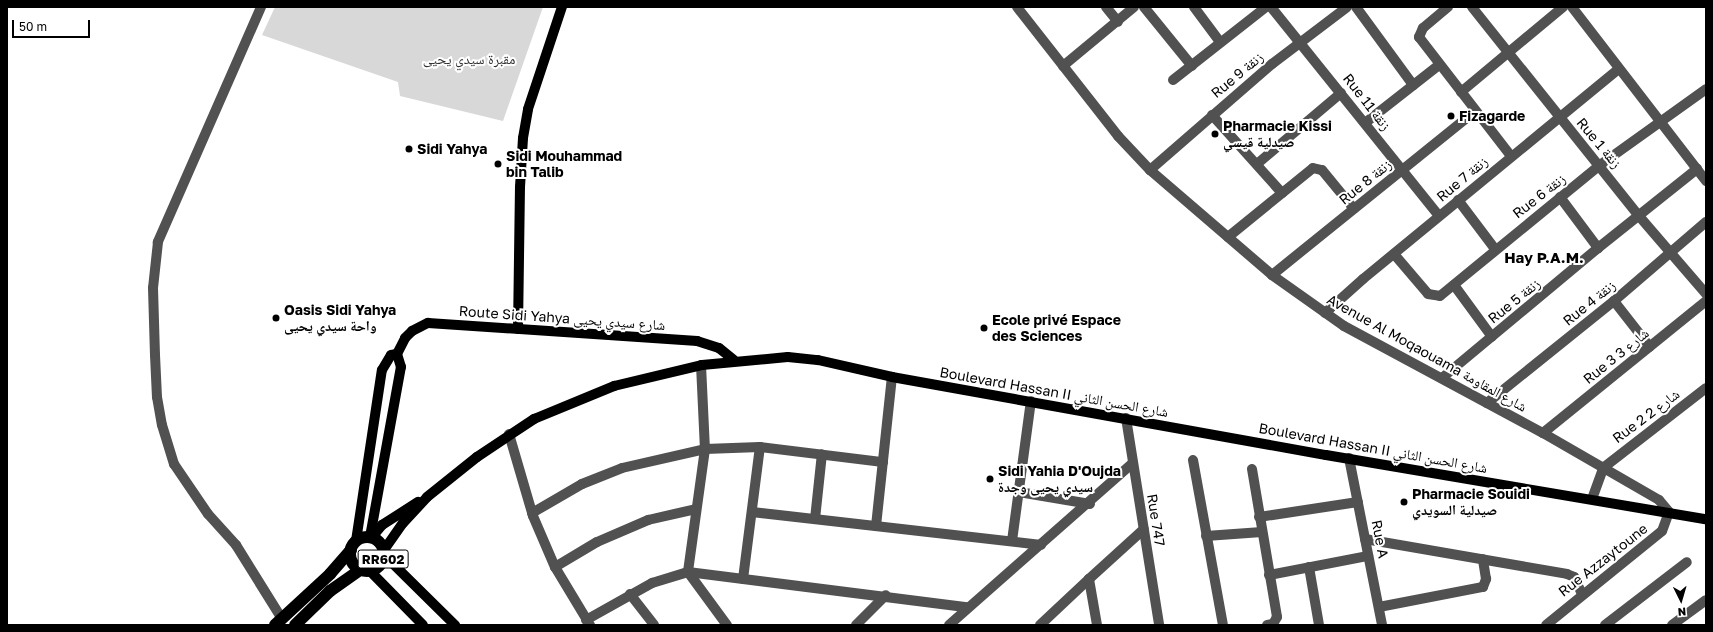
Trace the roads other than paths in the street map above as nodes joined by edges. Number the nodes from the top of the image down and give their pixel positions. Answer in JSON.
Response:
{"nodes":[{"id":1,"x":261,"y":7,"type":"edge"},
{"id":2,"x":562,"y":7,"type":"edge"},
{"id":3,"x":1017,"y":7,"type":"edge"},
{"id":4,"x":1106,"y":7,"type":"edge"},
{"id":5,"x":1134,"y":7,"type":"edge"},
{"id":6,"x":1144,"y":7,"type":"edge"},
{"id":7,"x":1194,"y":7,"type":"edge"},
{"id":8,"x":1266,"y":7,"type":"edge"},
{"id":9,"x":1271,"y":7,"type":"edge"},
{"id":10,"x":1356,"y":7,"type":"edge"},
{"id":11,"x":1448,"y":7,"type":"edge"},
{"id":12,"x":1472,"y":7,"type":"edge"},
{"id":13,"x":1563,"y":7,"type":"edge"},
{"id":14,"x":1572,"y":7,"type":"edge"},
{"id":15,"x":1340,"y":9,"type":"edge"},
{"id":16,"x":1118,"y":22,"type":"junction"},
{"id":17,"x":1220,"y":42,"type":"junction"},
{"id":18,"x":1301,"y":42,"type":"junction"},
{"id":19,"x":1509,"y":53,"type":"junction"},
{"id":20,"x":1439,"y":65,"type":"junction"},
{"id":21,"x":1063,"y":66,"type":"junction"},
{"id":22,"x":1192,"y":66,"type":"junction"},
{"id":23,"x":1620,"y":69,"type":"junction"},
{"id":24,"x":1173,"y":80,"type":"dead end"},
{"id":25,"x":1413,"y":85,"type":"junction"},
{"id":26,"x":1706,"y":89,"type":"edge"},
{"id":27,"x":1461,"y":92,"type":"junction"},
{"id":28,"x":1341,"y":93,"type":"junction"},
{"id":29,"x":1475,"y":110,"type":"junction"},
{"id":30,"x":1212,"y":115,"type":"junction"},
{"id":31,"x":1559,"y":117,"type":"junction"},
{"id":32,"x":1663,"y":122,"type":"junction"},
{"id":33,"x":1365,"y":123,"type":"junction"},
{"id":34,"x":1511,"y":156,"type":"junction"},
{"id":35,"x":1257,"y":164,"type":"junction"},
{"id":36,"x":1600,"y":165,"type":"junction"},
{"id":37,"x":1402,"y":169,"type":"junction"},
{"id":38,"x":1697,"y":169,"type":"junction"},
{"id":39,"x":1150,"y":170,"type":"junction"},
{"id":40,"x":1706,"y":181,"type":"edge"},
{"id":41,"x":1282,"y":193,"type":"junction"},
{"id":42,"x":1560,"y":197,"type":"junction"},
{"id":43,"x":1458,"y":200,"type":"junction"},
{"id":44,"x":1354,"y":209,"type":"junction"},
{"id":45,"x":1439,"y":216,"type":"junction"},
{"id":46,"x":1639,"y":216,"type":"junction"},
{"id":47,"x":1706,"y":222,"type":"edge"},
{"id":48,"x":1228,"y":237,"type":"junction"},
{"id":49,"x":1598,"y":248,"type":"junction"},
{"id":50,"x":1495,"y":249,"type":"junction"},
{"id":51,"x":1671,"y":252,"type":"junction"},
{"id":52,"x":1394,"y":254,"type":"junction"},
{"id":53,"x":1272,"y":275,"type":"junction"},
{"id":54,"x":1454,"y":285,"type":"junction"},
{"id":55,"x":1706,"y":294,"type":"edge"},
{"id":56,"x":1614,"y":301,"type":"junction"},
{"id":57,"x":1706,"y":301,"type":"edge"},
{"id":58,"x":1325,"y":313,"type":"junction"},
{"id":59,"x":518,"y":329,"type":"junction"},
{"id":60,"x":1492,"y":336,"type":"junction"},
{"id":61,"x":1650,"y":347,"type":"junction"},
{"id":62,"x":397,"y":354,"type":"junction"},
{"id":63,"x":734,"y":360,"type":"junction"},
{"id":64,"x":701,"y":365,"type":"junction"},
{"id":65,"x":892,"y":377,"type":"junction"},
{"id":66,"x":1442,"y":378,"type":"junction"},
{"id":67,"x":1706,"y":388,"type":"edge"},
{"id":68,"x":1031,"y":401,"type":"junction"},
{"id":69,"x":1487,"y":403,"type":"junction"},
{"id":70,"x":1126,"y":418,"type":"junction"},
{"id":71,"x":1543,"y":433,"type":"junction"},
{"id":72,"x":509,"y":434,"type":"junction"},
{"id":73,"x":760,"y":447,"type":"junction"},
{"id":74,"x":704,"y":449,"type":"junction"},
{"id":75,"x":822,"y":454,"type":"junction"},
{"id":76,"x":1349,"y":458,"type":"junction"},
{"id":77,"x":1193,"y":460,"type":"dead end"},
{"id":78,"x":883,"y":462,"type":"junction"},
{"id":79,"x":1133,"y":463,"type":"junction"},
{"id":80,"x":1603,"y":468,"type":"junction"},
{"id":81,"x":1252,"y":469,"type":"dead end"},
{"id":82,"x":365,"y":479,"type":"junction"},
{"id":83,"x":380,"y":479,"type":"junction"},
{"id":84,"x":1019,"y":492,"type":"junction"},
{"id":85,"x":427,"y":497,"type":"junction"},
{"id":86,"x":1592,"y":499,"type":"junction"},
{"id":87,"x":1358,"y":502,"type":"junction"},
{"id":88,"x":1090,"y":504,"type":"junction"},
{"id":89,"x":696,"y":509,"type":"junction"},
{"id":90,"x":752,"y":512,"type":"junction"},
{"id":91,"x":1669,"y":512,"type":"junction"},
{"id":92,"x":532,"y":513,"type":"junction"},
{"id":93,"x":1259,"y":517,"type":"junction"},
{"id":94,"x":815,"y":519,"type":"junction"},
{"id":95,"x":1706,"y":519,"type":"edge"},
{"id":96,"x":876,"y":526,"type":"junction"},
{"id":97,"x":1144,"y":529,"type":"junction"},
{"id":98,"x":1262,"y":532,"type":"junction"},
{"id":99,"x":1206,"y":536,"type":"junction"},
{"id":100,"x":371,"y":537,"type":"junction"},
{"id":101,"x":1365,"y":539,"type":"junction"},
{"id":102,"x":1012,"y":541,"type":"junction"},
{"id":103,"x":1041,"y":545,"type":"junction"},
{"id":104,"x":354,"y":546,"type":"junction"},
{"id":105,"x":384,"y":552,"type":"junction"},
{"id":106,"x":1368,"y":556,"type":"junction"},
{"id":107,"x":1483,"y":558,"type":"junction"},
{"id":108,"x":1687,"y":562,"type":"dead end"},
{"id":109,"x":555,"y":567,"type":"junction"},
{"id":110,"x":1309,"y":567,"type":"junction"},
{"id":111,"x":365,"y":570,"type":"junction"},
{"id":112,"x":688,"y":572,"type":"junction"},
{"id":113,"x":1269,"y":575,"type":"junction"},
{"id":114,"x":743,"y":579,"type":"junction"},
{"id":115,"x":1089,"y":579,"type":"junction"},
{"id":116,"x":630,"y":594,"type":"junction"},
{"id":117,"x":1582,"y":594,"type":"junction"},
{"id":118,"x":886,"y":595,"type":"junction"},
{"id":119,"x":1706,"y":600,"type":"edge"},
{"id":120,"x":968,"y":607,"type":"junction"},
{"id":121,"x":1379,"y":607,"type":"junction"},
{"id":122,"x":279,"y":622,"type":"edge"},
{"id":123,"x":588,"y":622,"type":"edge"},
{"id":124,"x":295,"y":625,"type":"edge"},
{"id":125,"x":423,"y":625,"type":"edge"},
{"id":126,"x":455,"y":625,"type":"edge"},
{"id":127,"x":654,"y":625,"type":"edge"},
{"id":128,"x":727,"y":625,"type":"edge"},
{"id":129,"x":856,"y":625,"type":"edge"},
{"id":130,"x":949,"y":625,"type":"edge"},
{"id":131,"x":1040,"y":625,"type":"edge"},
{"id":132,"x":1097,"y":625,"type":"edge"},
{"id":133,"x":1159,"y":625,"type":"edge"},
{"id":134,"x":1223,"y":625,"type":"edge"},
{"id":135,"x":1268,"y":625,"type":"edge"},
{"id":136,"x":1319,"y":625,"type":"edge"},
{"id":137,"x":1382,"y":625,"type":"edge"},
{"id":138,"x":1546,"y":625,"type":"edge"},
{"id":139,"x":1605,"y":625,"type":"edge"},
{"id":140,"x":1672,"y":625,"type":"edge"}],
"edges":[{"from":1,"to":122,"type":"street"},
{"from":2,"to":59,"type":"main road"},
{"from":3,"to":21,"type":"street","name":"Avenue Al Moqaouama شارع المقاومة"},
{"from":4,"to":16,"type":"street"},
{"from":5,"to":16,"type":"street"},
{"from":6,"to":22,"type":"street"},
{"from":7,"to":17,"type":"street"},
{"from":8,"to":17,"type":"street"},
{"from":9,"to":18,"type":"street","name":"Rue 11 زنقة"},
{"from":10,"to":25,"type":"street"},
{"from":11,"to":20,"type":"street"},
{"from":12,"to":19,"type":"street","name":"Rue 1 زنقة"},
{"from":13,"to":19,"type":"street"},
{"from":14,"to":23,"type":"street"},
{"from":15,"to":18,"type":"street","name":"Rue 9 زنقة"},
{"from":16,"to":21,"type":"street"},
{"from":17,"to":22,"type":"street"},
{"from":18,"to":28,"type":"street","name":"Rue 11 زنقة"},
{"from":18,"to":30,"type":"street","name":"Rue 9 زنقة"},
{"from":19,"to":27,"type":"street"},
{"from":19,"to":31,"type":"street","name":"Rue 1 زنقة"},
{"from":20,"to":25,"type":"street"},
{"from":20,"to":27,"type":"street"},
{"from":21,"to":39,"type":"street","name":"Avenue Al Moqaouama شارع المقاومة"},
{"from":22,"to":24,"type":"street"},
{"from":23,"to":31,"type":"street","name":"Rue 7 زنقة"},
{"from":23,"to":32,"type":"street"},
{"from":25,"to":33,"type":"street"},
{"from":26,"to":32,"type":"street","name":"Rue 6 زنقة"},
{"from":27,"to":29,"type":"street"},
{"from":28,"to":33,"type":"street","name":"Rue 11 زنقة"},
{"from":28,"to":35,"type":"street"},
{"from":29,"to":34,"type":"street"},
{"from":29,"to":37,"type":"street","name":"Rue 8 زنقة"},
{"from":30,"to":35,"type":"street"},
{"from":30,"to":39,"type":"street","name":"Rue 9 زنقة"},
{"from":31,"to":34,"type":"street","name":"Rue 7 زنقة"},
{"from":31,"to":36,"type":"street","name":"Rue 1 زنقة"},
{"from":32,"to":36,"type":"street","name":"Rue 6 زنقة"},
{"from":32,"to":38,"type":"street"},
{"from":33,"to":37,"type":"street","name":"Rue 11 زنقة"},
{"from":34,"to":43,"type":"street","name":"Rue 7 زنقة"},
{"from":35,"to":41,"type":"street"},
{"from":36,"to":42,"type":"street","name":"Rue 6 زنقة"},
{"from":36,"to":46,"type":"street","name":"Rue 1 زنقة"},
{"from":37,"to":44,"type":"street","name":"Rue 8 زنقة"},
{"from":37,"to":45,"type":"street","name":"Rue 11 زنقة"},
{"from":38,"to":40,"type":"street"},
{"from":38,"to":46,"type":"street","name":"Rue 5 زنقة"},
{"from":39,"to":48,"type":"street","name":"Avenue Al Moqaouama شارع المقاومة"},
{"from":41,"to":44,"type":"street"},
{"from":41,"to":48,"type":"street"},
{"from":42,"to":49,"type":"street"},
{"from":42,"to":50,"type":"street","name":"Rue 6 زنقة"},
{"from":43,"to":45,"type":"street","name":"Rue 7 زنقة"},
{"from":43,"to":50,"type":"street"},
{"from":44,"to":53,"type":"street","name":"Rue 8 زنقة"},
{"from":45,"to":52,"type":"street","name":"Rue 7 زنقة"},
{"from":46,"to":49,"type":"street","name":"Rue 5 زنقة"},
{"from":46,"to":51,"type":"street","name":"Rue 1 زنقة"},
{"from":47,"to":51,"type":"street","name":"Rue 4 زنقة"},
{"from":48,"to":53,"type":"street","name":"Avenue Al Moqaouama شارع المقاومة"},
{"from":49,"to":60,"type":"street","name":"Rue 5 زنقة"},
{"from":50,"to":54,"type":"street","name":"Rue 6 زنقة"},
{"from":51,"to":55,"type":"street","name":"Rue 1 زنقة"},
{"from":51,"to":56,"type":"street","name":"Rue 4 زنقة"},
{"from":52,"to":54,"type":"street","name":"Rue 6 زنقة"},
{"from":52,"to":58,"type":"street","name":"Rue 7 زنقة"},
{"from":53,"to":58,"type":"street","name":"Avenue Al Moqaouama شارع المقاومة"},
{"from":54,"to":60,"type":"street"},
{"from":56,"to":61,"type":"street"},
{"from":56,"to":69,"type":"street","name":"Rue 4 زنقة"},
{"from":57,"to":61,"type":"street","name":"Rue 3 شارع 3"},
{"from":58,"to":66,"type":"street","name":"Avenue Al Moqaouama شارع المقاومة"},
{"from":59,"to":62,"type":"main road","name":"Route Sidi Yahya شارع سيدي يحيى","number":"RR602"},
{"from":59,"to":63,"type":"main road","name":"Route Sidi Yahya شارع سيدي يحيى"},
{"from":60,"to":66,"type":"street","name":"Rue 5 زنقة"},
{"from":61,"to":71,"type":"street","name":"Rue 3 شارع 3"},
{"from":62,"to":82,"type":"main road","name":"Route Sidi Yahya شارع سيدي يحيى","number":"RR602"},
{"from":62,"to":83,"type":"main road","number":"RR602"},
{"from":63,"to":64,"type":"main road","name":"Boulevard Hassan II شارع الحسن الثاني"},
{"from":63,"to":65,"type":"main road","name":"Boulevard Hassan II شارع الحسن الثاني"},
{"from":64,"to":72,"type":"main road","name":"Boulevard Hassan II شارع الحسن الثاني"},
{"from":64,"to":74,"type":"street"},
{"from":65,"to":68,"type":"main road","name":"Boulevard Hassan II شارع الحسن الثاني"},
{"from":65,"to":78,"type":"street"},
{"from":66,"to":69,"type":"street","name":"Avenue Al Moqaouama شارع المقاومة"},
{"from":67,"to":80,"type":"street","name":"Rue 2 شارع 2"},
{"from":68,"to":70,"type":"main road","name":"Boulevard Hassan II شارع الحسن الثاني"},
{"from":68,"to":84,"type":"street"},
{"from":69,"to":71,"type":"street","name":"Avenue Al Moqaouama شارع المقاومة"},
{"from":70,"to":76,"type":"main road","name":"Boulevard Hassan II شارع الحسن الثاني"},
{"from":70,"to":79,"type":"street","name":"Rue 747"},
{"from":71,"to":80,"type":"street","name":"Avenue Al Moqaouama شارع المقاومة"},
{"from":72,"to":85,"type":"main road","name":"Boulevard Hassan II شارع الحسن الثاني"},
{"from":72,"to":92,"type":"street"},
{"from":73,"to":74,"type":"street"},
{"from":73,"to":75,"type":"street"},
{"from":73,"to":90,"type":"street"},
{"from":74,"to":89,"type":"street"},
{"from":74,"to":92,"type":"street"},
{"from":75,"to":78,"type":"street"},
{"from":75,"to":94,"type":"street"},
{"from":76,"to":86,"type":"main road","name":"Boulevard Hassan II شارع الحسن الثاني"},
{"from":76,"to":87,"type":"street","name":"Rue A"},
{"from":77,"to":99,"type":"street"},
{"from":78,"to":96,"type":"street"},
{"from":79,"to":88,"type":"street"},
{"from":79,"to":97,"type":"street","name":"Rue 747"},
{"from":80,"to":86,"type":"street"},
{"from":80,"to":91,"type":"street","name":"Avenue Al Moqaouama شارع المقاومة"},
{"from":81,"to":93,"type":"street"},
{"from":82,"to":83,"type":"main road"},
{"from":82,"to":104,"type":"main road","name":"Route Sidi Yahya شارع سيدي يحيى","number":"RR602"},
{"from":83,"to":100,"type":"main road","number":"RR602"},
{"from":84,"to":88,"type":"street"},
{"from":84,"to":102,"type":"street"},
{"from":85,"to":100,"type":"main road","name":"Boulevard Hassan II شارع الحسن الثاني"},
{"from":85,"to":105,"type":"main road","name":"Boulevard Hassan II شارع الحسن الثاني"},
{"from":86,"to":91,"type":"main road","name":"Boulevard Hassan II شارع الحسن الثاني"},
{"from":87,"to":93,"type":"street"},
{"from":87,"to":101,"type":"street","name":"Rue A"},
{"from":88,"to":103,"type":"street"},
{"from":89,"to":109,"type":"street"},
{"from":89,"to":112,"type":"street"},
{"from":90,"to":94,"type":"street"},
{"from":90,"to":114,"type":"street"},
{"from":91,"to":95,"type":"main road","name":"Boulevard Hassan II شارع الحسن الثاني"},
{"from":91,"to":117,"type":"street","name":"Rue Azzaytoune"},
{"from":92,"to":109,"type":"street"},
{"from":93,"to":98,"type":"street"},
{"from":94,"to":96,"type":"street"},
{"from":96,"to":102,"type":"street"},
{"from":97,"to":115,"type":"street"},
{"from":97,"to":133,"type":"street","name":"Rue 747"},
{"from":98,"to":99,"type":"street"},
{"from":98,"to":113,"type":"street"},
{"from":99,"to":134,"type":"street"},
{"from":100,"to":104,"type":"highway","number":"RR602"},
{"from":100,"to":105,"type":"highway","number":"RR602"},
{"from":101,"to":106,"type":"street","name":"Rue A"},
{"from":101,"to":107,"type":"street"},
{"from":102,"to":103,"type":"street"},
{"from":103,"to":120,"type":"street"},
{"from":104,"to":111,"type":"highway","number":"RR602"},
{"from":104,"to":122,"type":"highway","number":"RR602"},
{"from":105,"to":111,"type":"highway","number":"RR602"},
{"from":105,"to":126,"type":"main road"},
{"from":106,"to":110,"type":"street"},
{"from":106,"to":121,"type":"street","name":"Rue A"},
{"from":107,"to":117,"type":"street"},
{"from":107,"to":121,"type":"street"},
{"from":108,"to":139,"type":"street"},
{"from":109,"to":123,"type":"street"},
{"from":110,"to":113,"type":"street"},
{"from":110,"to":136,"type":"street"},
{"from":111,"to":124,"type":"highway","number":"RR602"},
{"from":111,"to":125,"type":"main road"},
{"from":112,"to":114,"type":"street"},
{"from":112,"to":116,"type":"street"},
{"from":112,"to":128,"type":"street"},
{"from":113,"to":135,"type":"street"},
{"from":114,"to":118,"type":"street"},
{"from":115,"to":131,"type":"street"},
{"from":115,"to":132,"type":"street"},
{"from":116,"to":123,"type":"street"},
{"from":116,"to":127,"type":"street"},
{"from":117,"to":138,"type":"street","name":"Rue Azzaytoune"},
{"from":118,"to":120,"type":"street"},
{"from":118,"to":129,"type":"street"},
{"from":119,"to":140,"type":"street"},
{"from":120,"to":130,"type":"street"},
{"from":121,"to":137,"type":"street","name":"Rue A"}]}
